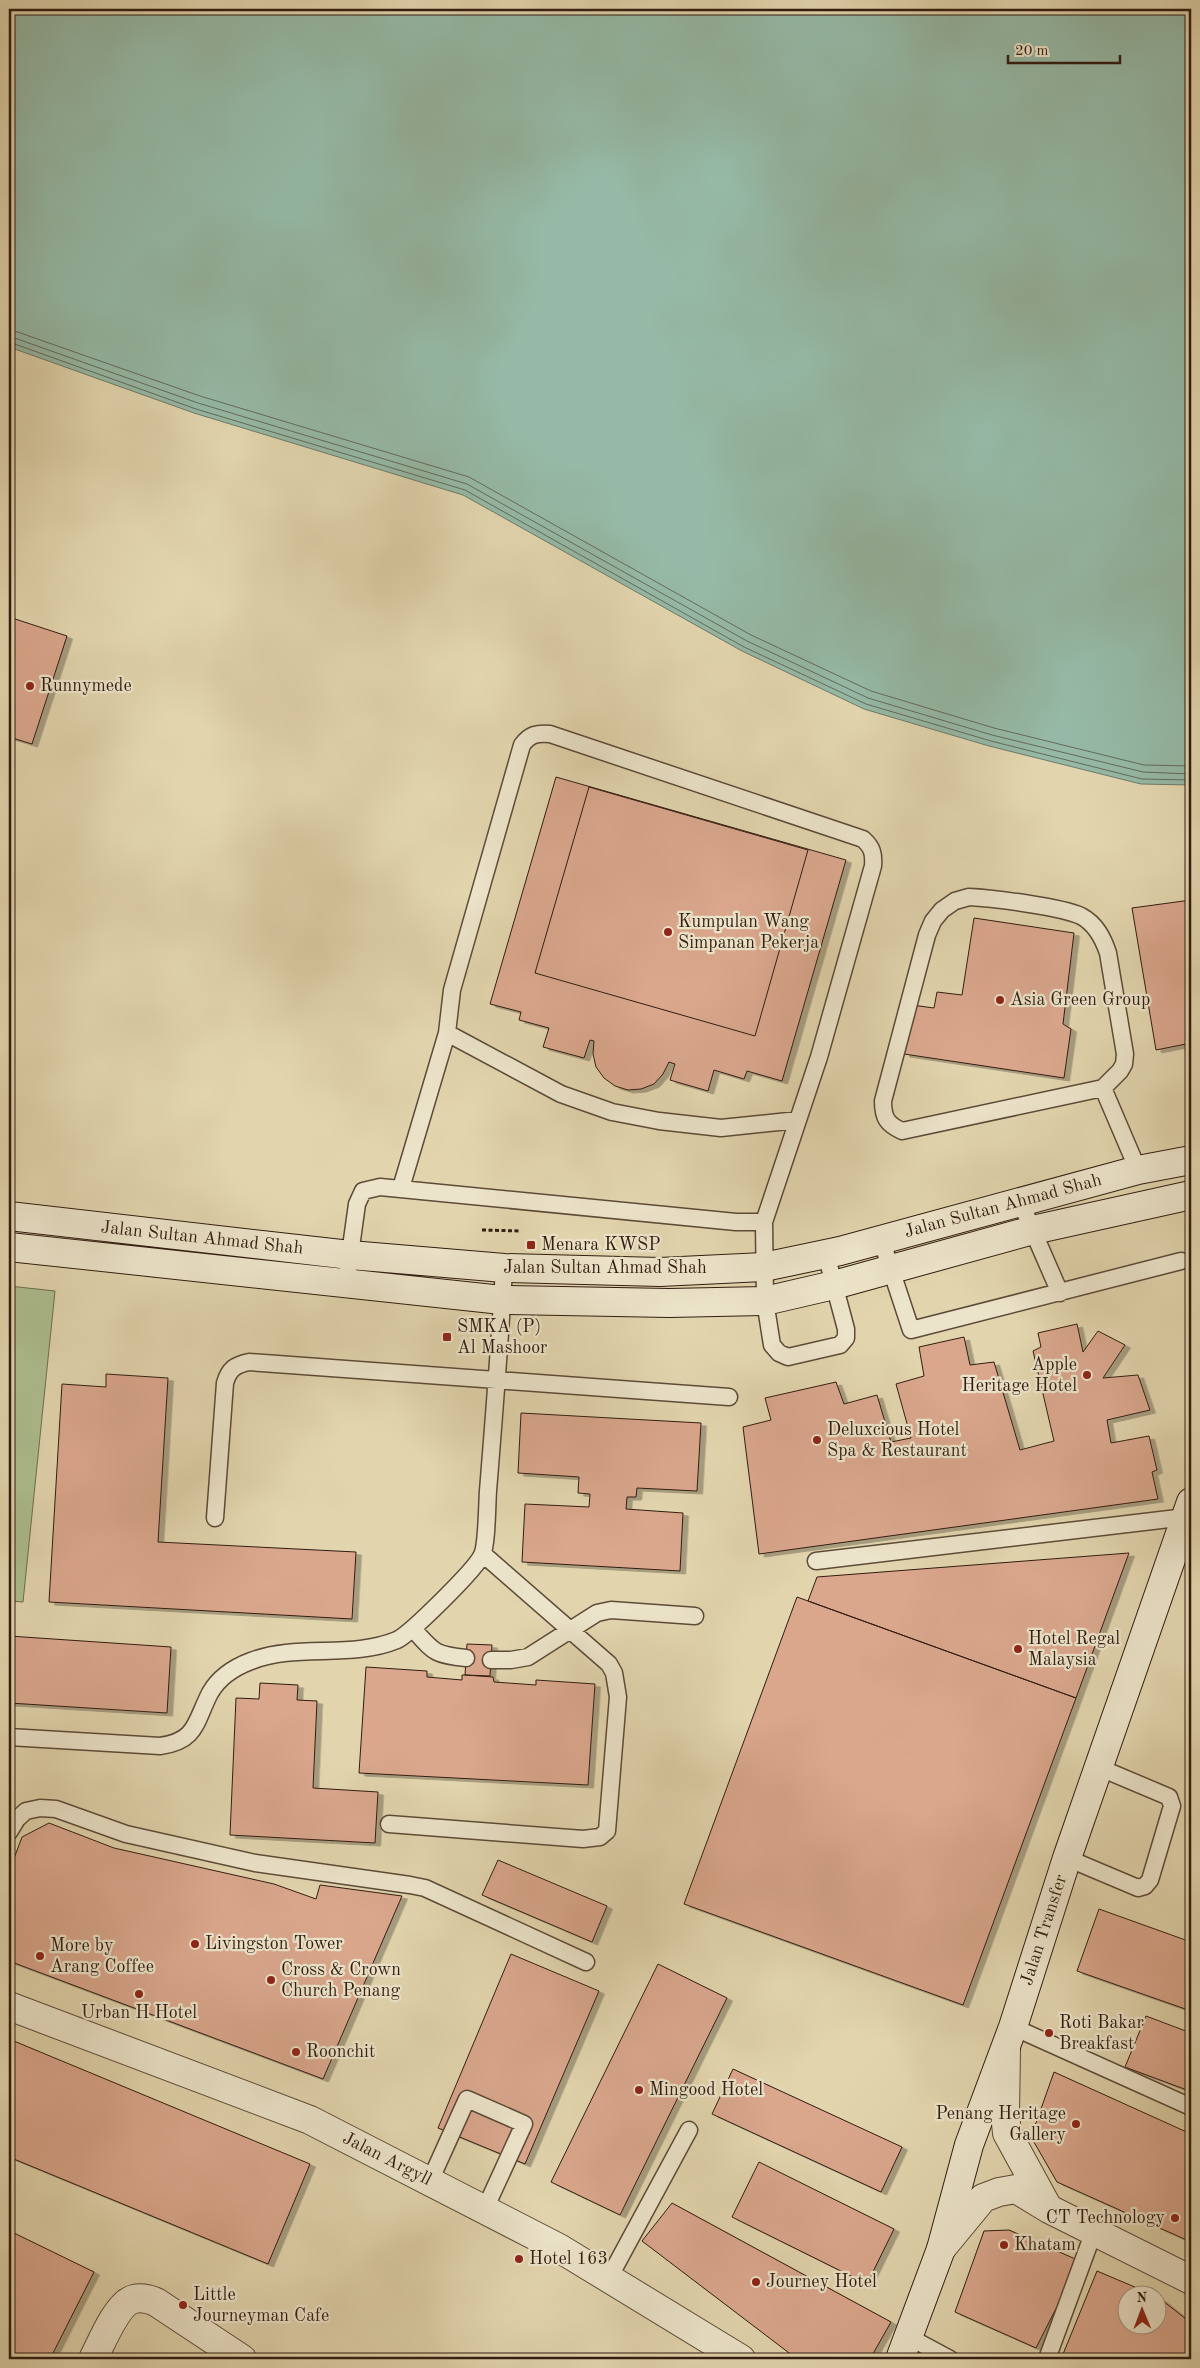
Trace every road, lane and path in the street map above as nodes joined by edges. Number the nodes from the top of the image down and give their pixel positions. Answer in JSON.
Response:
{"nodes":[{"id":1,"x":447,"y":1033,"type":"junction"},
{"id":2,"x":1103,"y":1088,"type":"junction"},
{"id":3,"x":798,"y":1120,"type":"junction"},
{"id":4,"x":1191,"y":1160,"type":"edge"},
{"id":5,"x":1138,"y":1170,"type":"junction"},
{"id":6,"x":401,"y":1188,"type":"junction"},
{"id":7,"x":1187,"y":1198,"type":"edge"},
{"id":8,"x":1020,"y":1201,"type":"junction"},
{"id":9,"x":9,"y":1216,"type":"edge"},
{"id":10,"x":764,"y":1222,"type":"junction"},
{"id":11,"x":1033,"y":1230,"type":"junction"},
{"id":12,"x":881,"y":1239,"type":"junction"},
{"id":13,"x":9,"y":1247,"type":"edge"},
{"id":14,"x":826,"y":1254,"type":"junction"},
{"id":15,"x":350,"y":1255,"type":"junction"},
{"id":16,"x":1181,"y":1261,"type":"dead end"},
{"id":17,"x":764,"y":1267,"type":"junction"},
{"id":18,"x":504,"y":1268,"type":"junction"},
{"id":19,"x":891,"y":1270,"type":"junction"},
{"id":20,"x":346,"y":1283,"type":"junction"},
{"id":21,"x":834,"y":1285,"type":"junction"},
{"id":22,"x":1060,"y":1292,"type":"junction"},
{"id":23,"x":502,"y":1300,"type":"junction"},
{"id":24,"x":765,"y":1301,"type":"junction"},
{"id":25,"x":496,"y":1380,"type":"junction"},
{"id":26,"x":729,"y":1397,"type":"dead end"},
{"id":27,"x":1189,"y":1510,"type":"edge"},
{"id":28,"x":215,"y":1518,"type":"dead end"},
{"id":29,"x":483,"y":1554,"type":"junction"},
{"id":30,"x":816,"y":1561,"type":"dead end"},
{"id":31,"x":695,"y":1616,"type":"dead end"},
{"id":32,"x":413,"y":1629,"type":"junction"},
{"id":33,"x":571,"y":1630,"type":"junction"},
{"id":34,"x":466,"y":1658,"type":"dead end"},
{"id":35,"x":491,"y":1660,"type":"dead end"},
{"id":36,"x":9,"y":1737,"type":"edge"},
{"id":37,"x":1098,"y":1767,"type":"junction"},
{"id":38,"x":389,"y":1824,"type":"dead end"},
{"id":39,"x":9,"y":1832,"type":"edge"},
{"id":40,"x":1067,"y":1858,"type":"junction"},
{"id":41,"x":586,"y":1962,"type":"dead end"},
{"id":42,"x":9,"y":2006,"type":"edge"},
{"id":43,"x":1010,"y":2036,"type":"junction"},
{"id":44,"x":1191,"y":2107,"type":"edge"},
{"id":45,"x":689,"y":2130,"type":"dead end"},
{"id":46,"x":430,"y":2181,"type":"junction"},
{"id":47,"x":485,"y":2209,"type":"junction"},
{"id":48,"x":1049,"y":2209,"type":"junction"},
{"id":49,"x":1094,"y":2231,"type":"junction"},
{"id":50,"x":941,"y":2250,"type":"junction"},
{"id":51,"x":609,"y":2278,"type":"junction"},
{"id":52,"x":1191,"y":2280,"type":"edge"},
{"id":53,"x":904,"y":2348,"type":"edge"},
{"id":54,"x":94,"y":2359,"type":"edge"},
{"id":55,"x":242,"y":2359,"type":"edge"},
{"id":56,"x":741,"y":2359,"type":"edge"},
{"id":57,"x":950,"y":2359,"type":"edge"},
{"id":58,"x":1047,"y":2359,"type":"edge"}],
"edges":[{"from":1,"to":3,"type":"lane"},
{"from":1,"to":3,"type":"lane"},
{"from":1,"to":6,"type":"lane"},
{"from":2,"to":2,"type":"lane"},
{"from":2,"to":5,"type":"lane"},
{"from":3,"to":10,"type":"lane"},
{"from":4,"to":5,"type":"main road","name":"Jalan Sultan Ahmad Shah"},
{"from":5,"to":8,"type":"main road","name":"Jalan Sultan Ahmad Shah"},
{"from":6,"to":10,"type":"lane"},
{"from":6,"to":15,"type":"lane"},
{"from":7,"to":11,"type":"main road","name":"Jalan Sultan Ahmad Shah"},
{"from":8,"to":11,"type":"lane"},
{"from":8,"to":12,"type":"main road","name":"Jalan Sultan Ahmad Shah"},
{"from":9,"to":15,"type":"main road","name":"Jalan Sultan Ahmad Shah"},
{"from":10,"to":17,"type":"lane"},
{"from":11,"to":19,"type":"main road","name":"Jalan Sultan Ahmad Shah"},
{"from":11,"to":22,"type":"lane"},
{"from":12,"to":14,"type":"main road","name":"Jalan Sultan Ahmad Shah"},
{"from":12,"to":19,"type":"lane"},
{"from":13,"to":20,"type":"main road","name":"Jalan Sultan Ahmad Shah"},
{"from":14,"to":17,"type":"main road","name":"Jalan Sultan Ahmad Shah"},
{"from":14,"to":21,"type":"lane"},
{"from":15,"to":18,"type":"main road","name":"Jalan Sultan Ahmad Shah"},
{"from":15,"to":20,"type":"lane"},
{"from":16,"to":22,"type":"lane"},
{"from":17,"to":18,"type":"main road","name":"Jalan Sultan Ahmad Shah"},
{"from":17,"to":24,"type":"lane"},
{"from":18,"to":23,"type":"lane"},
{"from":19,"to":21,"type":"main road","name":"Jalan Sultan Ahmad Shah"},
{"from":19,"to":22,"type":"lane"},
{"from":20,"to":23,"type":"main road","name":"Jalan Sultan Ahmad Shah"},
{"from":21,"to":24,"type":"main road","name":"Jalan Sultan Ahmad Shah"},
{"from":21,"to":24,"type":"lane"},
{"from":23,"to":24,"type":"main road","name":"Jalan Sultan Ahmad Shah"},
{"from":23,"to":25,"type":"lane"},
{"from":25,"to":26,"type":"lane"},
{"from":25,"to":28,"type":"lane"},
{"from":25,"to":29,"type":"lane"},
{"from":27,"to":30,"type":"lane"},
{"from":27,"to":37,"type":"main road","name":"Jalan Transfer"},
{"from":29,"to":32,"type":"lane"},
{"from":29,"to":33,"type":"lane"},
{"from":31,"to":33,"type":"lane"},
{"from":32,"to":34,"type":"lane"},
{"from":32,"to":36,"type":"lane"},
{"from":33,"to":35,"type":"lane"},
{"from":33,"to":38,"type":"lane"},
{"from":37,"to":40,"type":"main road","name":"Jalan Transfer"},
{"from":37,"to":40,"type":"lane"},
{"from":39,"to":41,"type":"lane"},
{"from":40,"to":43,"type":"main road","name":"Jalan Transfer"},
{"from":42,"to":46,"type":"main road","name":"Jalan Argyll"},
{"from":43,"to":44,"type":"lane"},
{"from":43,"to":48,"type":"main road"},
{"from":43,"to":50,"type":"main road","name":"Jalan Transfer"},
{"from":45,"to":51,"type":"lane"},
{"from":46,"to":47,"type":"main road","name":"Jalan Argyll"},
{"from":46,"to":47,"type":"lane"},
{"from":47,"to":51,"type":"main road","name":"Jalan Argyll"},
{"from":48,"to":49,"type":"main road"},
{"from":48,"to":50,"type":"main road"},
{"from":49,"to":52,"type":"main road"},
{"from":49,"to":58,"type":"lane"},
{"from":50,"to":53,"type":"main road","name":"Jalan Transfer"},
{"from":51,"to":56,"type":"main road","name":"Jalan Argyll"},
{"from":53,"to":57,"type":"lane"},
{"from":54,"to":55,"type":"main road"}]}
